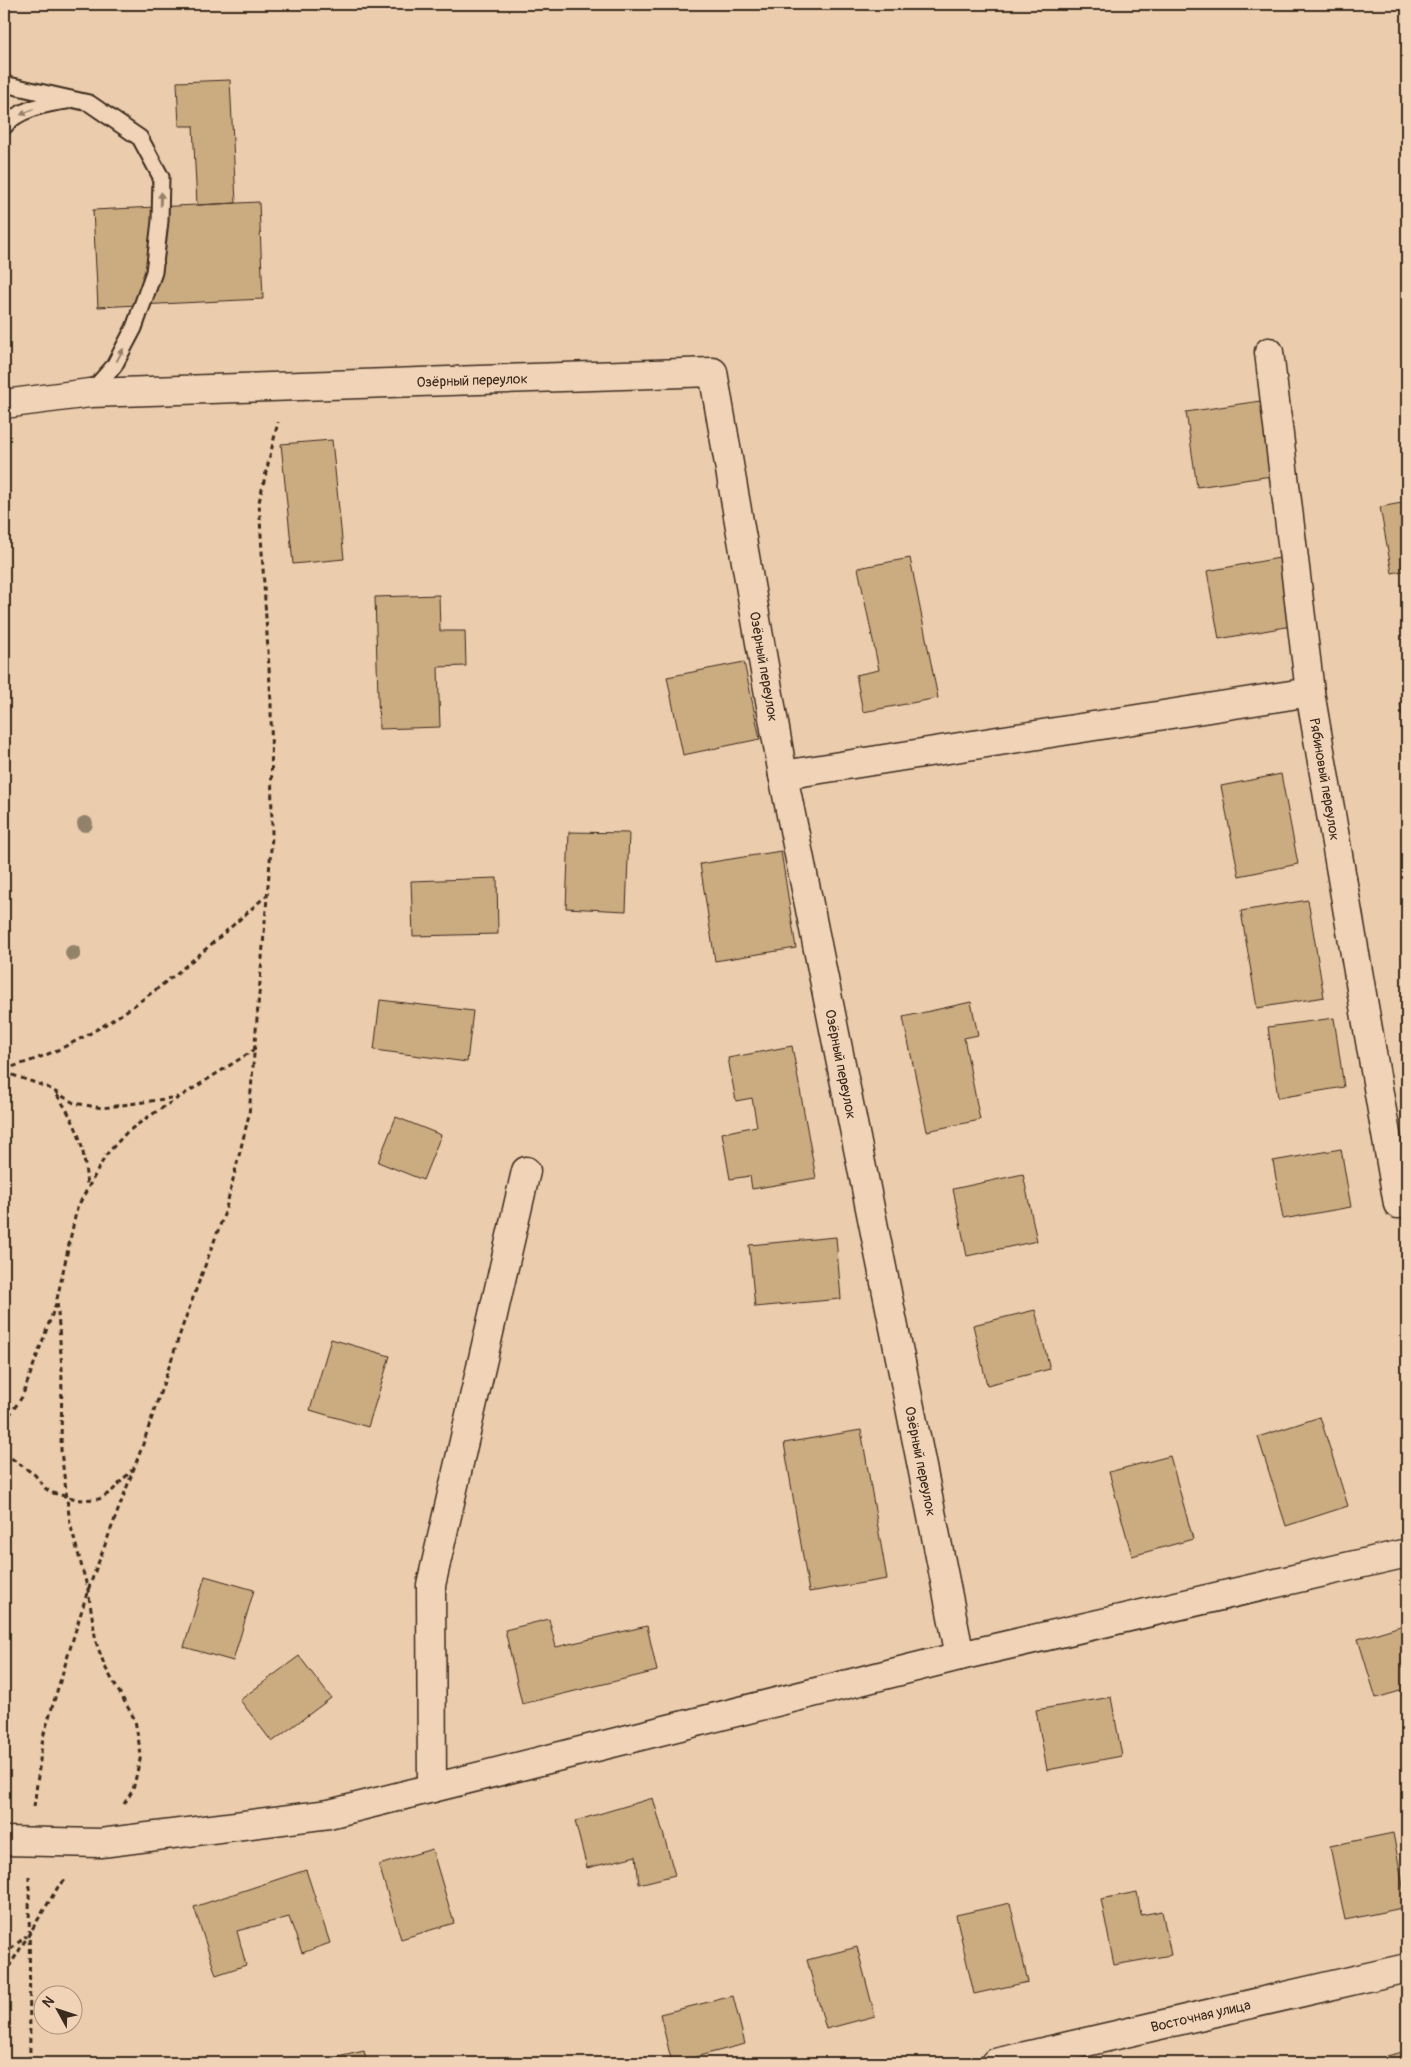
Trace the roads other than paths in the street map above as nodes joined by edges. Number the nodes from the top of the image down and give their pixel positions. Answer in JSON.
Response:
{"nodes":[{"id":1,"x":4,"y":84,"type":"edge"},
{"id":2,"x":89,"y":103,"type":"junction"},
{"id":3,"x":4,"y":127,"type":"edge"},
{"id":4,"x":1269,"y":352,"type":"dead end"},
{"id":5,"x":90,"y":393,"type":"junction"},
{"id":6,"x":4,"y":404,"type":"edge"},
{"id":7,"x":1310,"y":692,"type":"junction"},
{"id":8,"x":783,"y":775,"type":"junction"},
{"id":9,"x":526,"y":1171,"type":"dead end"},
{"id":10,"x":1398,"y":1204,"type":"dead end"},
{"id":11,"x":1407,"y":1553,"type":"edge"},
{"id":12,"x":960,"y":1656,"type":"junction"},
{"id":13,"x":432,"y":1788,"type":"junction"},
{"id":14,"x":16,"y":1841,"type":"edge"},
{"id":15,"x":1407,"y":1968,"type":"edge"},
{"id":16,"x":995,"y":2063,"type":"edge"}],
"edges":[{"from":1,"to":2,"type":"lane"},
{"from":2,"to":3,"type":"lane","one_way":true},
{"from":5,"to":2,"type":"lane","one_way":true},
{"from":4,"to":7,"type":"street","name":"Рябиновый переулок"},
{"from":5,"to":6,"type":"street","name":"Озёрный переулок"},
{"from":5,"to":8,"type":"street","name":"Озёрный переулок"},
{"from":7,"to":8,"type":"street"},
{"from":7,"to":10,"type":"street","name":"Рябиновый переулок"},
{"from":8,"to":12,"type":"street","name":"Озёрный переулок"},
{"from":9,"to":13,"type":"street"},
{"from":11,"to":12,"type":"street"},
{"from":12,"to":13,"type":"street"},
{"from":13,"to":14,"type":"street"},
{"from":15,"to":16,"type":"street","name":"Восточная улица"}]}
